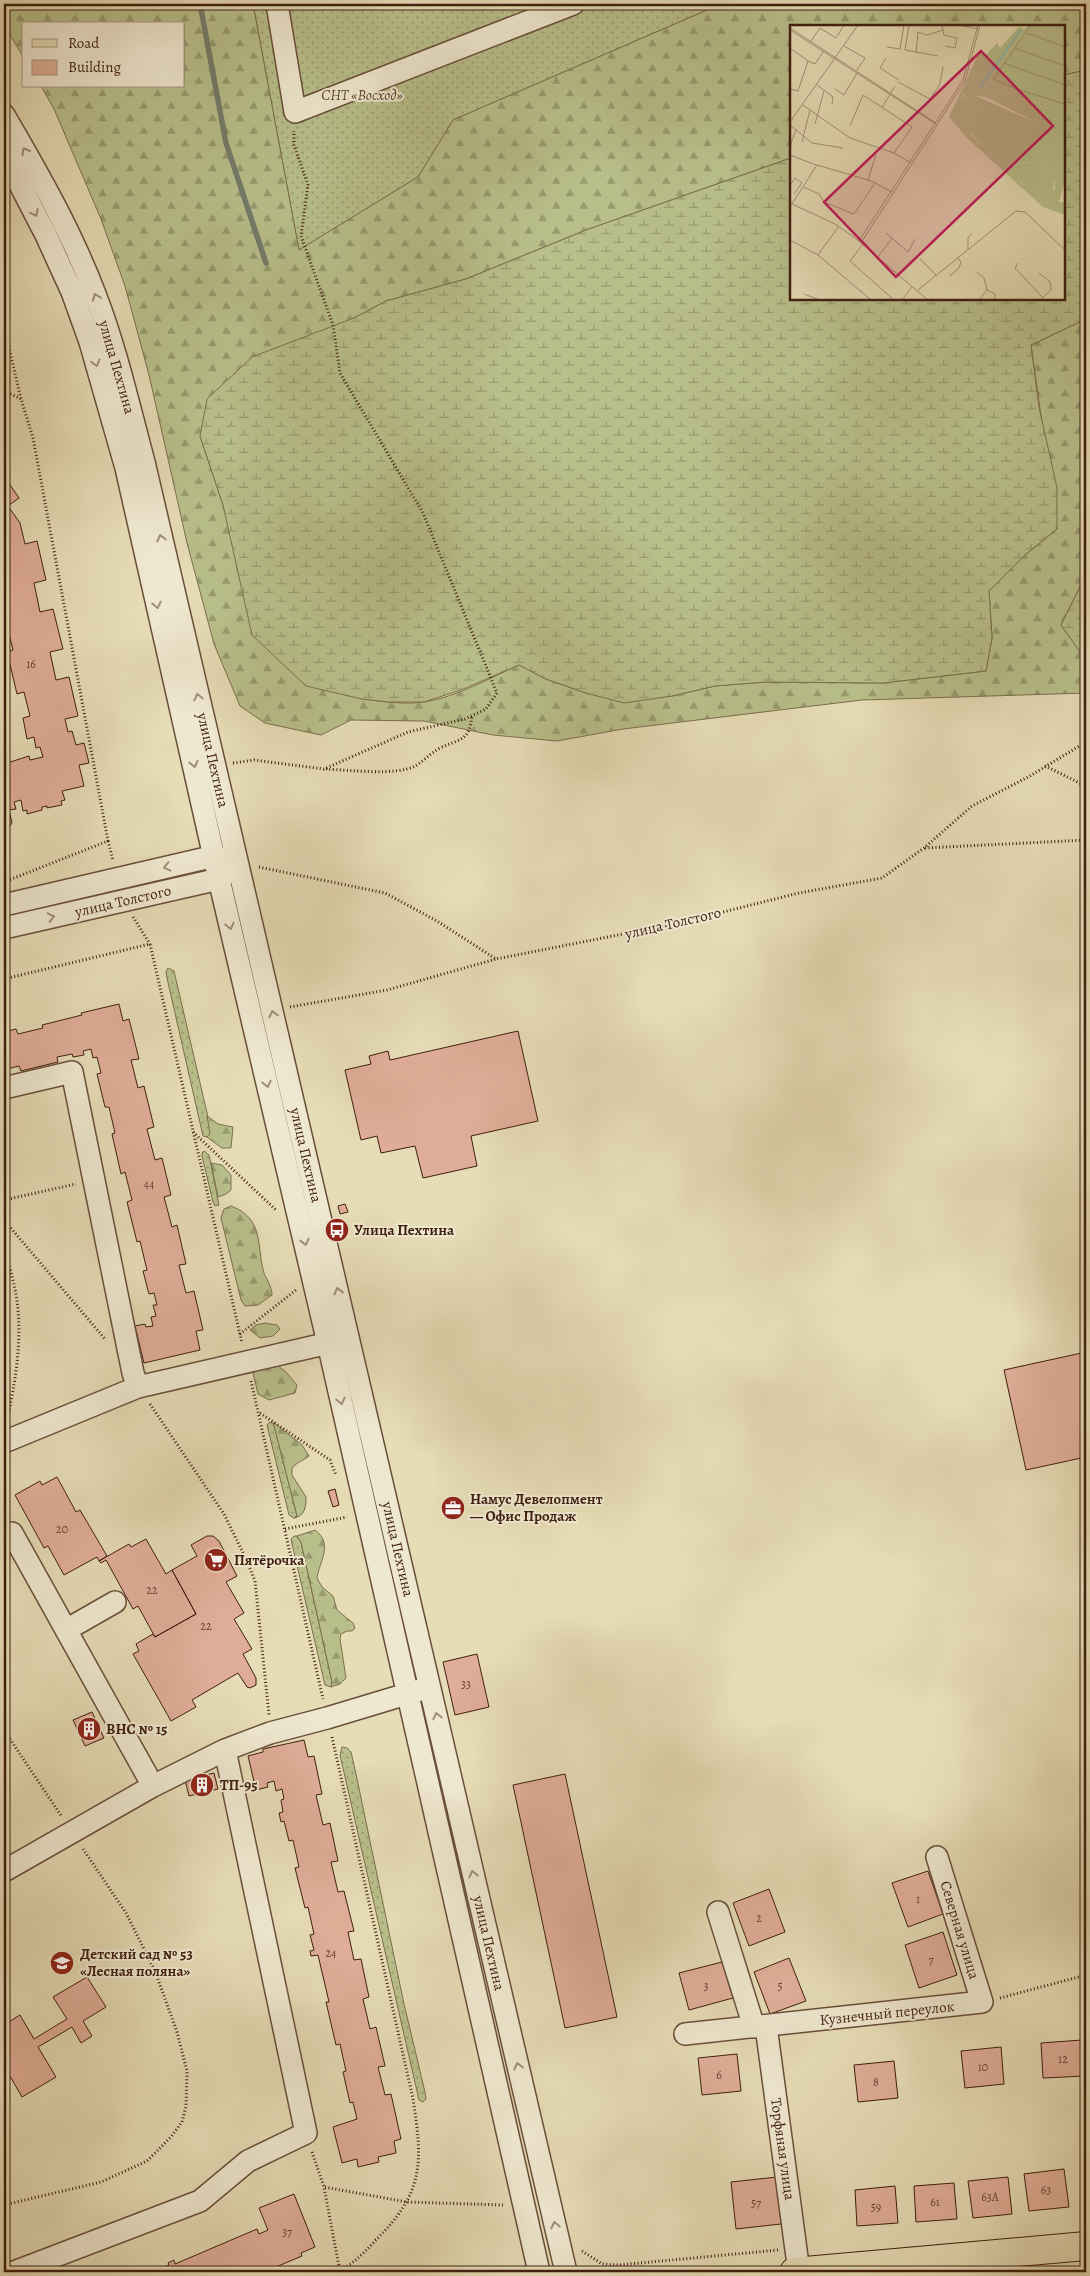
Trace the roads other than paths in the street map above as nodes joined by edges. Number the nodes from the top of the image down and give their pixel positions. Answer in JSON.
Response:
{"nodes":[{"id":1,"x":277,"y":4,"type":"edge"},
{"id":2,"x":573,"y":4,"type":"edge"},
{"id":3,"x":4,"y":115,"type":"edge"},
{"id":4,"x":4,"y":154,"type":"edge"},
{"id":5,"x":215,"y":856,"type":"junction"},
{"id":6,"x":238,"y":863,"type":"junction"},
{"id":7,"x":219,"y":879,"type":"junction"},
{"id":8,"x":4,"y":905,"type":"edge"},
{"id":9,"x":4,"y":928,"type":"edge"},
{"id":10,"x":4,"y":1088,"type":"edge"},
{"id":11,"x":349,"y":1339,"type":"junction"},
{"id":12,"x":328,"y":1343,"type":"junction"},
{"id":13,"x":142,"y":1386,"type":"junction"},
{"id":14,"x":4,"y":1442,"type":"edge"},
{"id":15,"x":12,"y":1533,"type":"dead end"},
{"id":16,"x":115,"y":1602,"type":"dead end"},
{"id":17,"x":66,"y":1630,"type":"junction"},
{"id":18,"x":430,"y":1688,"type":"junction"},
{"id":19,"x":408,"y":1692,"type":"junction"},
{"id":20,"x":226,"y":1750,"type":"junction"},
{"id":21,"x":153,"y":1786,"type":"junction"},
{"id":22,"x":937,"y":1857,"type":"dead end"},
{"id":23,"x":4,"y":1871,"type":"edge"},
{"id":24,"x":718,"y":1912,"type":"dead end"},
{"id":25,"x":982,"y":2002,"type":"joint"},
{"id":26,"x":760,"y":2027,"type":"junction"},
{"id":27,"x":685,"y":2034,"type":"dead end"},
{"id":28,"x":1086,"y":2246,"type":"edge"},
{"id":29,"x":796,"y":2264,"type":"edge"},
{"id":30,"x":14,"y":2272,"type":"edge"},
{"id":31,"x":540,"y":2272,"type":"edge"},
{"id":32,"x":566,"y":2272,"type":"edge"}],
"edges":[{"from":1,"to":2,"type":"street"},
{"from":6,"to":3,"type":"street","name":"улица Пехтина","one_way":true},
{"from":4,"to":5,"type":"street","name":"улица Пехтина","one_way":true},
{"from":5,"to":6,"type":"street"},
{"from":5,"to":7,"type":"street","name":"улица Пехтина"},
{"from":5,"to":8,"type":"street","name":"улица Толстого","one_way":true},
{"from":6,"to":7,"type":"street","name":"улица Толстого"},
{"from":11,"to":6,"type":"street","name":"улица Пехтина","one_way":true},
{"from":9,"to":7,"type":"street","name":"улица Толстого","one_way":true},
{"from":7,"to":12,"type":"street","name":"улица Пехтина","one_way":true},
{"from":10,"to":13,"type":"street"},
{"from":11,"to":12,"type":"street"},
{"from":11,"to":18,"type":"street","name":"улица Пехтина"},
{"from":12,"to":13,"type":"street"},
{"from":12,"to":19,"type":"street","name":"улица Пехтина","one_way":true},
{"from":13,"to":14,"type":"street"},
{"from":15,"to":17,"type":"street"},
{"from":16,"to":17,"type":"street"},
{"from":17,"to":21,"type":"street"},
{"from":18,"to":19,"type":"street"},
{"from":32,"to":18,"type":"street","name":"улица Пехтина","one_way":true},
{"from":19,"to":20,"type":"street"},
{"from":19,"to":31,"type":"street","name":"улица Пехтина"},
{"from":20,"to":21,"type":"street"},
{"from":20,"to":30,"type":"street"},
{"from":21,"to":23,"type":"street"},
{"from":22,"to":25,"type":"street","name":"Северная улица"},
{"from":24,"to":26,"type":"street","name":"Торфяная улица"},
{"from":25,"to":26,"type":"street","name":"Кузнечный переулок"},
{"from":26,"to":27,"type":"street","name":"Кузнечный переулок"},
{"from":26,"to":29,"type":"street","name":"Торфяная улица"},
{"from":28,"to":29,"type":"main road"}]}
